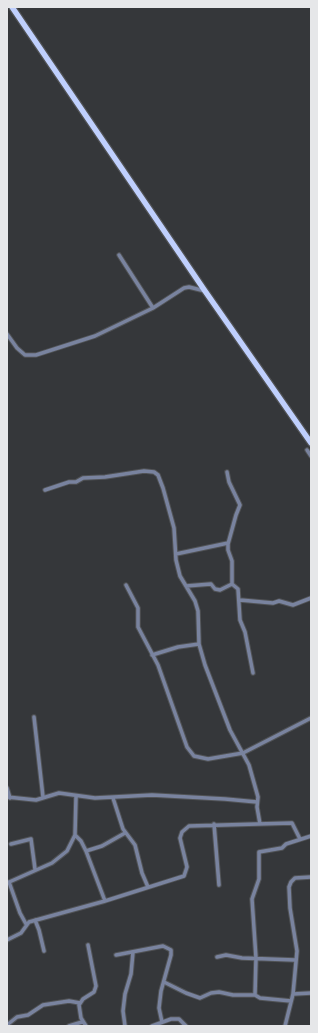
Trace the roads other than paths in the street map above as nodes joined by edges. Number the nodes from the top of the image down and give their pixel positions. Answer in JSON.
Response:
{"nodes":[{"id":1,"x":12,"y":7,"type":"edge"},
{"id":2,"x":119,"y":255,"type":"dead end"},
{"id":3,"x":205,"y":292,"type":"junction"},
{"id":4,"x":153,"y":308,"type":"junction"},
{"id":5,"x":7,"y":334,"type":"edge"},
{"id":6,"x":311,"y":442,"type":"edge"},
{"id":7,"x":307,"y":450,"type":"dead end"},
{"id":8,"x":311,"y":456,"type":"edge"},
{"id":9,"x":227,"y":472,"type":"dead end"},
{"id":10,"x":45,"y":490,"type":"dead end"},
{"id":11,"x":228,"y":543,"type":"junction"},
{"id":12,"x":176,"y":554,"type":"junction"},
{"id":13,"x":232,"y":584,"type":"junction"},
{"id":14,"x":126,"y":585,"type":"dead end"},
{"id":15,"x":186,"y":586,"type":"junction"},
{"id":16,"x":311,"y":598,"type":"edge"},
{"id":17,"x":240,"y":600,"type":"junction"},
{"id":18,"x":199,"y":644,"type":"junction"},
{"id":19,"x":152,"y":655,"type":"junction"},
{"id":20,"x":253,"y":673,"type":"dead end"},
{"id":21,"x":34,"y":717,"type":"dead end"},
{"id":22,"x":311,"y":718,"type":"edge"},
{"id":23,"x":243,"y":753,"type":"junction"},
{"id":24,"x":7,"y":788,"type":"edge"},
{"id":25,"x":9,"y":797,"type":"edge"},
{"id":26,"x":43,"y":797,"type":"junction"},
{"id":27,"x":76,"y":797,"type":"junction"},
{"id":28,"x":113,"y":798,"type":"junction"},
{"id":29,"x":257,"y":802,"type":"junction"},
{"id":30,"x":214,"y":824,"type":"junction"},
{"id":31,"x":260,"y":824,"type":"junction"},
{"id":32,"x":125,"y":833,"type":"junction"},
{"id":33,"x":75,"y":836,"type":"junction"},
{"id":34,"x":311,"y":836,"type":"edge"},
{"id":35,"x":300,"y":839,"type":"junction"},
{"id":36,"x":11,"y":844,"type":"dead end"},
{"id":37,"x":86,"y":851,"type":"junction"},
{"id":38,"x":35,"y":869,"type":"junction"},
{"id":39,"x":311,"y":877,"type":"edge"},
{"id":40,"x":8,"y":882,"type":"edge"},
{"id":41,"x":219,"y":885,"type":"dead end"},
{"id":42,"x":148,"y":887,"type":"junction"},
{"id":43,"x":105,"y":901,"type":"junction"},
{"id":44,"x":35,"y":920,"type":"junction"},
{"id":45,"x":26,"y":924,"type":"junction"},
{"id":46,"x":7,"y":940,"type":"edge"},
{"id":47,"x":88,"y":944,"type":"dead end"},
{"id":48,"x":44,"y":951,"type":"dead end"},
{"id":49,"x":134,"y":952,"type":"junction"},
{"id":50,"x":116,"y":955,"type":"dead end"},
{"id":51,"x":217,"y":957,"type":"dead end"},
{"id":52,"x":256,"y":958,"type":"junction"},
{"id":53,"x":295,"y":960,"type":"junction"},
{"id":54,"x":164,"y":982,"type":"junction"},
{"id":55,"x":311,"y":993,"type":"edge"},
{"id":56,"x":293,"y":994,"type":"junction"},
{"id":57,"x":255,"y":995,"type":"junction"},
{"id":58,"x":291,"y":1001,"type":"junction"},
{"id":59,"x":80,"y":1003,"type":"junction"},
{"id":60,"x":82,"y":1022,"type":"junction"},
{"id":61,"x":162,"y":1022,"type":"junction"},
{"id":62,"x":7,"y":1025,"type":"edge"},
{"id":63,"x":69,"y":1026,"type":"edge"},
{"id":64,"x":86,"y":1026,"type":"edge"},
{"id":65,"x":125,"y":1026,"type":"edge"},
{"id":66,"x":152,"y":1026,"type":"edge"},
{"id":67,"x":186,"y":1026,"type":"edge"},
{"id":68,"x":285,"y":1026,"type":"edge"}],
"edges":[{"from":1,"to":3,"type":"main road"},
{"from":2,"to":4,"type":"street"},
{"from":3,"to":4,"type":"street"},
{"from":3,"to":6,"type":"main road"},
{"from":4,"to":5,"type":"street"},
{"from":7,"to":8,"type":"street"},
{"from":9,"to":11,"type":"street"},
{"from":10,"to":12,"type":"street"},
{"from":11,"to":12,"type":"street"},
{"from":11,"to":13,"type":"street"},
{"from":12,"to":15,"type":"street"},
{"from":13,"to":15,"type":"street"},
{"from":13,"to":17,"type":"street"},
{"from":14,"to":19,"type":"street"},
{"from":15,"to":18,"type":"street"},
{"from":16,"to":17,"type":"street"},
{"from":17,"to":20,"type":"street"},
{"from":18,"to":19,"type":"street"},
{"from":18,"to":23,"type":"street"},
{"from":19,"to":23,"type":"street"},
{"from":21,"to":26,"type":"street"},
{"from":22,"to":23,"type":"street"},
{"from":23,"to":29,"type":"street"},
{"from":24,"to":25,"type":"street"},
{"from":25,"to":26,"type":"street"},
{"from":26,"to":27,"type":"street"},
{"from":27,"to":28,"type":"street"},
{"from":27,"to":33,"type":"street"},
{"from":28,"to":29,"type":"street"},
{"from":28,"to":32,"type":"street"},
{"from":29,"to":31,"type":"street"},
{"from":30,"to":31,"type":"street"},
{"from":30,"to":41,"type":"street"},
{"from":30,"to":42,"type":"street"},
{"from":31,"to":35,"type":"street"},
{"from":32,"to":37,"type":"street"},
{"from":32,"to":42,"type":"street"},
{"from":33,"to":37,"type":"street"},
{"from":33,"to":38,"type":"street"},
{"from":34,"to":35,"type":"street"},
{"from":35,"to":52,"type":"street"},
{"from":36,"to":38,"type":"street"},
{"from":37,"to":43,"type":"street"},
{"from":38,"to":40,"type":"street"},
{"from":39,"to":53,"type":"street"},
{"from":40,"to":45,"type":"street"},
{"from":42,"to":43,"type":"street"},
{"from":43,"to":44,"type":"street"},
{"from":44,"to":45,"type":"street"},
{"from":44,"to":48,"type":"street"},
{"from":45,"to":46,"type":"street"},
{"from":47,"to":59,"type":"street"},
{"from":49,"to":50,"type":"street"},
{"from":49,"to":54,"type":"street"},
{"from":49,"to":65,"type":"street"},
{"from":51,"to":52,"type":"street"},
{"from":52,"to":53,"type":"street"},
{"from":52,"to":57,"type":"street"},
{"from":53,"to":56,"type":"street"},
{"from":54,"to":57,"type":"street"},
{"from":54,"to":61,"type":"street"},
{"from":55,"to":56,"type":"street"},
{"from":56,"to":58,"type":"street"},
{"from":57,"to":58,"type":"street"},
{"from":58,"to":68,"type":"street"},
{"from":59,"to":60,"type":"street"},
{"from":59,"to":62,"type":"street"},
{"from":60,"to":63,"type":"street"},
{"from":60,"to":64,"type":"street"},
{"from":61,"to":66,"type":"street"},
{"from":61,"to":67,"type":"street"}]}
